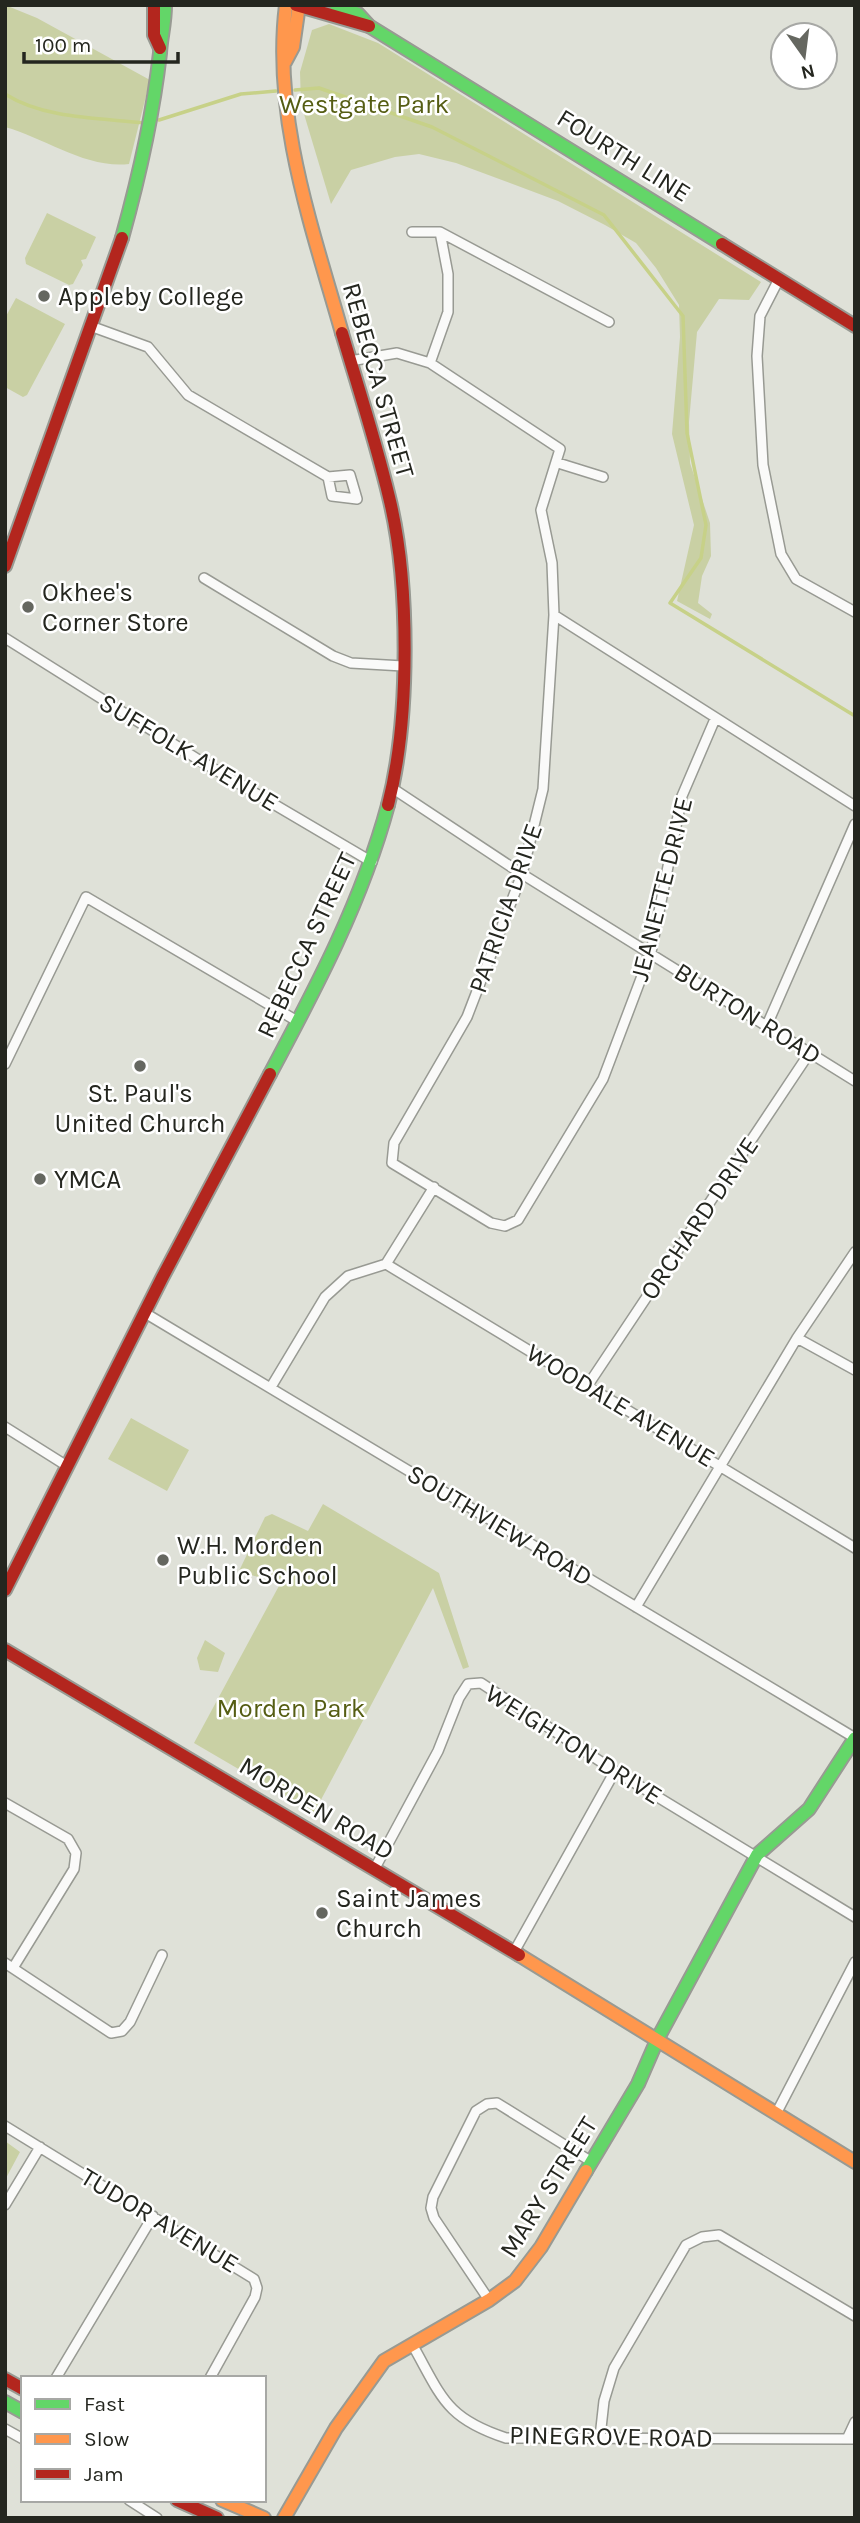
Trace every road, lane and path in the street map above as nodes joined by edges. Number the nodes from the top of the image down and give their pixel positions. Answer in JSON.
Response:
{"nodes":[{"id":1,"x":154,"y":5,"type":"edge"},
{"id":2,"x":165,"y":5,"type":"edge"},
{"id":3,"x":286,"y":5,"type":"edge"},
{"id":4,"x":298,"y":5,"type":"edge"},
{"id":5,"x":336,"y":5,"type":"edge"},
{"id":6,"x":369,"y":26,"type":"junction"},
{"id":7,"x":160,"y":48,"type":"junction"},
{"id":8,"x":285,"y":62,"type":"junction"},
{"id":9,"x":412,"y":232,"type":"dead end"},
{"id":10,"x":440,"y":232,"type":"junction"},
{"id":11,"x":779,"y":279,"type":"junction"},
{"id":12,"x":608,"y":322,"type":"dead end"},
{"id":13,"x":93,"y":327,"type":"junction"},
{"id":14,"x":855,"y":327,"type":"edge"},
{"id":15,"x":350,"y":361,"type":"junction"},
{"id":16,"x":430,"y":363,"type":"junction"},
{"id":17,"x":558,"y":463,"type":"junction"},
{"id":18,"x":328,"y":477,"type":"dead end"},
{"id":19,"x":603,"y":477,"type":"dead end"},
{"id":20,"x":5,"y":566,"type":"edge"},
{"id":21,"x":204,"y":578,"type":"dead end"},
{"id":22,"x":855,"y":612,"type":"edge"},
{"id":23,"x":554,"y":615,"type":"junction"},
{"id":24,"x":6,"y":639,"type":"edge"},
{"id":25,"x":403,"y":666,"type":"junction"},
{"id":26,"x":715,"y":719,"type":"junction"},
{"id":27,"x":392,"y":788,"type":"junction"},
{"id":28,"x":855,"y":806,"type":"edge"},
{"id":29,"x":855,"y":824,"type":"edge"},
{"id":30,"x":372,"y":863,"type":"junction"},
{"id":31,"x":522,"y":874,"type":"junction"},
{"id":32,"x":651,"y":952,"type":"junction"},
{"id":33,"x":297,"y":1021,"type":"junction"},
{"id":34,"x":767,"y":1024,"type":"junction"},
{"id":35,"x":810,"y":1052,"type":"junction"},
{"id":36,"x":5,"y":1064,"type":"edge"},
{"id":37,"x":855,"y":1081,"type":"edge"},
{"id":38,"x":434,"y":1187,"type":"junction"},
{"id":39,"x":855,"y":1252,"type":"edge"},
{"id":40,"x":386,"y":1265,"type":"junction"},
{"id":41,"x":145,"y":1313,"type":"junction"},
{"id":42,"x":797,"y":1338,"type":"junction"},
{"id":43,"x":855,"y":1370,"type":"edge"},
{"id":44,"x":589,"y":1385,"type":"junction"},
{"id":45,"x":271,"y":1387,"type":"junction"},
{"id":46,"x":5,"y":1427,"type":"edge"},
{"id":47,"x":66,"y":1466,"type":"junction"},
{"id":48,"x":720,"y":1466,"type":"junction"},
{"id":49,"x":855,"y":1548,"type":"edge"},
{"id":50,"x":5,"y":1590,"type":"edge"},
{"id":51,"x":636,"y":1606,"type":"junction"},
{"id":52,"x":5,"y":1650,"type":"edge"},
{"id":53,"x":855,"y":1738,"type":"edge"},
{"id":54,"x":615,"y":1771,"type":"junction"},
{"id":55,"x":5,"y":1803,"type":"edge"},
{"id":56,"x":757,"y":1855,"type":"junction"},
{"id":57,"x":375,"y":1868,"type":"junction"},
{"id":58,"x":855,"y":1917,"type":"edge"},
{"id":59,"x":514,"y":1952,"type":"junction"},
{"id":60,"x":162,"y":1955,"type":"dead end"},
{"id":61,"x":855,"y":1962,"type":"edge"},
{"id":62,"x":9,"y":1965,"type":"edge"},
{"id":63,"x":658,"y":2038,"type":"junction"},
{"id":64,"x":777,"y":2112,"type":"junction"},
{"id":65,"x":5,"y":2126,"type":"edge"},
{"id":66,"x":40,"y":2147,"type":"junction"},
{"id":67,"x":592,"y":2162,"type":"junction"},
{"id":68,"x":855,"y":2162,"type":"edge"},
{"id":69,"x":5,"y":2205,"type":"edge"},
{"id":70,"x":153,"y":2216,"type":"junction"},
{"id":71,"x":489,"y":2301,"type":"junction"},
{"id":72,"x":855,"y":2316,"type":"edge"},
{"id":73,"x":412,"y":2344,"type":"junction"},
{"id":74,"x":57,"y":2376,"type":"edge"},
{"id":75,"x":211,"y":2376,"type":"edge"},
{"id":76,"x":5,"y":2379,"type":"edge"},
{"id":77,"x":21,"y":2388,"type":"edge"},
{"id":78,"x":5,"y":2402,"type":"edge"},
{"id":79,"x":21,"y":2411,"type":"edge"},
{"id":80,"x":855,"y":2422,"type":"edge"},
{"id":81,"x":5,"y":2430,"type":"edge"},
{"id":82,"x":600,"y":2437,"type":"junction"},
{"id":83,"x":21,"y":2438,"type":"edge"},
{"id":84,"x":851,"y":2438,"type":"edge"},
{"id":85,"x":132,"y":2502,"type":"edge"},
{"id":86,"x":181,"y":2502,"type":"edge"},
{"id":87,"x":227,"y":2502,"type":"edge"},
{"id":88,"x":157,"y":2518,"type":"edge"},
{"id":89,"x":217,"y":2518,"type":"edge"},
{"id":90,"x":264,"y":2518,"type":"edge"},
{"id":91,"x":284,"y":2518,"type":"edge"}],
"edges":[{"from":1,"to":7,"type":"street"},
{"from":2,"to":7,"type":"street"},
{"from":3,"to":8,"type":"street","name":"REBECCA STREET"},
{"from":4,"to":6,"type":"street","name":"FOURTH LINE"},
{"from":4,"to":8,"type":"street","name":"REBECCA STREET"},
{"from":5,"to":6,"type":"street","name":"FOURTH LINE"},
{"from":6,"to":11,"type":"street","name":"FOURTH LINE"},
{"from":7,"to":13,"type":"street"},
{"from":8,"to":15,"type":"street","name":"REBECCA STREET"},
{"from":9,"to":10,"type":"street"},
{"from":10,"to":12,"type":"street"},
{"from":10,"to":16,"type":"street"},
{"from":11,"to":14,"type":"street","name":"FOURTH LINE"},
{"from":11,"to":22,"type":"street"},
{"from":13,"to":18,"type":"street"},
{"from":13,"to":20,"type":"street"},
{"from":15,"to":16,"type":"street"},
{"from":15,"to":25,"type":"street","name":"REBECCA STREET"},
{"from":16,"to":17,"type":"street"},
{"from":17,"to":19,"type":"street"},
{"from":17,"to":23,"type":"street","name":"PATRICIA DRIVE"},
{"from":21,"to":25,"type":"street"},
{"from":23,"to":26,"type":"street"},
{"from":23,"to":31,"type":"street","name":"PATRICIA DRIVE"},
{"from":24,"to":30,"type":"street","name":"SUFFOLK AVENUE"},
{"from":25,"to":27,"type":"street","name":"REBECCA STREET"},
{"from":26,"to":28,"type":"street"},
{"from":26,"to":32,"type":"street","name":"JEANETTE DRIVE"},
{"from":27,"to":30,"type":"street","name":"REBECCA STREET"},
{"from":27,"to":31,"type":"street","name":"BURTON ROAD"},
{"from":29,"to":34,"type":"street"},
{"from":30,"to":33,"type":"street","name":"REBECCA STREET"},
{"from":31,"to":32,"type":"street","name":"BURTON ROAD"},
{"from":31,"to":38,"type":"street","name":"PATRICIA DRIVE"},
{"from":32,"to":34,"type":"street","name":"BURTON ROAD"},
{"from":32,"to":38,"type":"street","name":"JEANETTE DRIVE"},
{"from":33,"to":36,"type":"street"},
{"from":33,"to":41,"type":"street","name":"REBECCA STREET"},
{"from":34,"to":35,"type":"street","name":"BURTON ROAD"},
{"from":35,"to":37,"type":"street","name":"BURTON ROAD"},
{"from":35,"to":44,"type":"street","name":"ORCHARD DRIVE"},
{"from":38,"to":40,"type":"street"},
{"from":39,"to":42,"type":"street"},
{"from":40,"to":44,"type":"street","name":"WOODALE AVENUE"},
{"from":40,"to":45,"type":"street"},
{"from":41,"to":45,"type":"street","name":"SOUTHVIEW ROAD"},
{"from":41,"to":47,"type":"street","name":"REBECCA STREET"},
{"from":42,"to":43,"type":"street"},
{"from":42,"to":48,"type":"street"},
{"from":44,"to":48,"type":"street","name":"WOODALE AVENUE"},
{"from":45,"to":51,"type":"street","name":"SOUTHVIEW ROAD"},
{"from":46,"to":47,"type":"street"},
{"from":47,"to":50,"type":"street","name":"REBECCA STREET"},
{"from":48,"to":49,"type":"street","name":"WOODALE AVENUE"},
{"from":48,"to":51,"type":"street"},
{"from":51,"to":53,"type":"street","name":"SOUTHVIEW ROAD"},
{"from":52,"to":57,"type":"street","name":"MORDEN ROAD"},
{"from":53,"to":56,"type":"street"},
{"from":54,"to":56,"type":"street","name":"WEIGHTON DRIVE"},
{"from":54,"to":57,"type":"street","name":"WEIGHTON DRIVE"},
{"from":54,"to":59,"type":"street"},
{"from":55,"to":62,"type":"street"},
{"from":56,"to":58,"type":"street","name":"WEIGHTON DRIVE"},
{"from":56,"to":63,"type":"street","name":"MARY STREET"},
{"from":57,"to":59,"type":"street","name":"MORDEN ROAD"},
{"from":59,"to":63,"type":"street","name":"MORDEN ROAD"},
{"from":60,"to":62,"type":"street"},
{"from":61,"to":64,"type":"street"},
{"from":63,"to":64,"type":"street","name":"MORDEN ROAD"},
{"from":63,"to":67,"type":"street","name":"MARY STREET"},
{"from":64,"to":68,"type":"street","name":"MORDEN ROAD"},
{"from":65,"to":66,"type":"street","name":"TUDOR AVENUE"},
{"from":66,"to":69,"type":"street"},
{"from":66,"to":70,"type":"street","name":"TUDOR AVENUE"},
{"from":67,"to":71,"type":"street","name":"MARY STREET"},
{"from":67,"to":71,"type":"street"},
{"from":70,"to":74,"type":"street"},
{"from":70,"to":75,"type":"street","name":"TUDOR AVENUE"},
{"from":71,"to":73,"type":"street","name":"MARY STREET"},
{"from":72,"to":82,"type":"street"},
{"from":73,"to":82,"type":"street","name":"PINEGROVE ROAD"},
{"from":73,"to":91,"type":"street","name":"MARY STREET"},
{"from":76,"to":77,"type":"street"},
{"from":78,"to":79,"type":"street"},
{"from":80,"to":84,"type":"street"},
{"from":81,"to":83,"type":"street"},
{"from":82,"to":84,"type":"street","name":"PINEGROVE ROAD"},
{"from":85,"to":88,"type":"street"},
{"from":86,"to":89,"type":"street"},
{"from":87,"to":90,"type":"street"}]}
